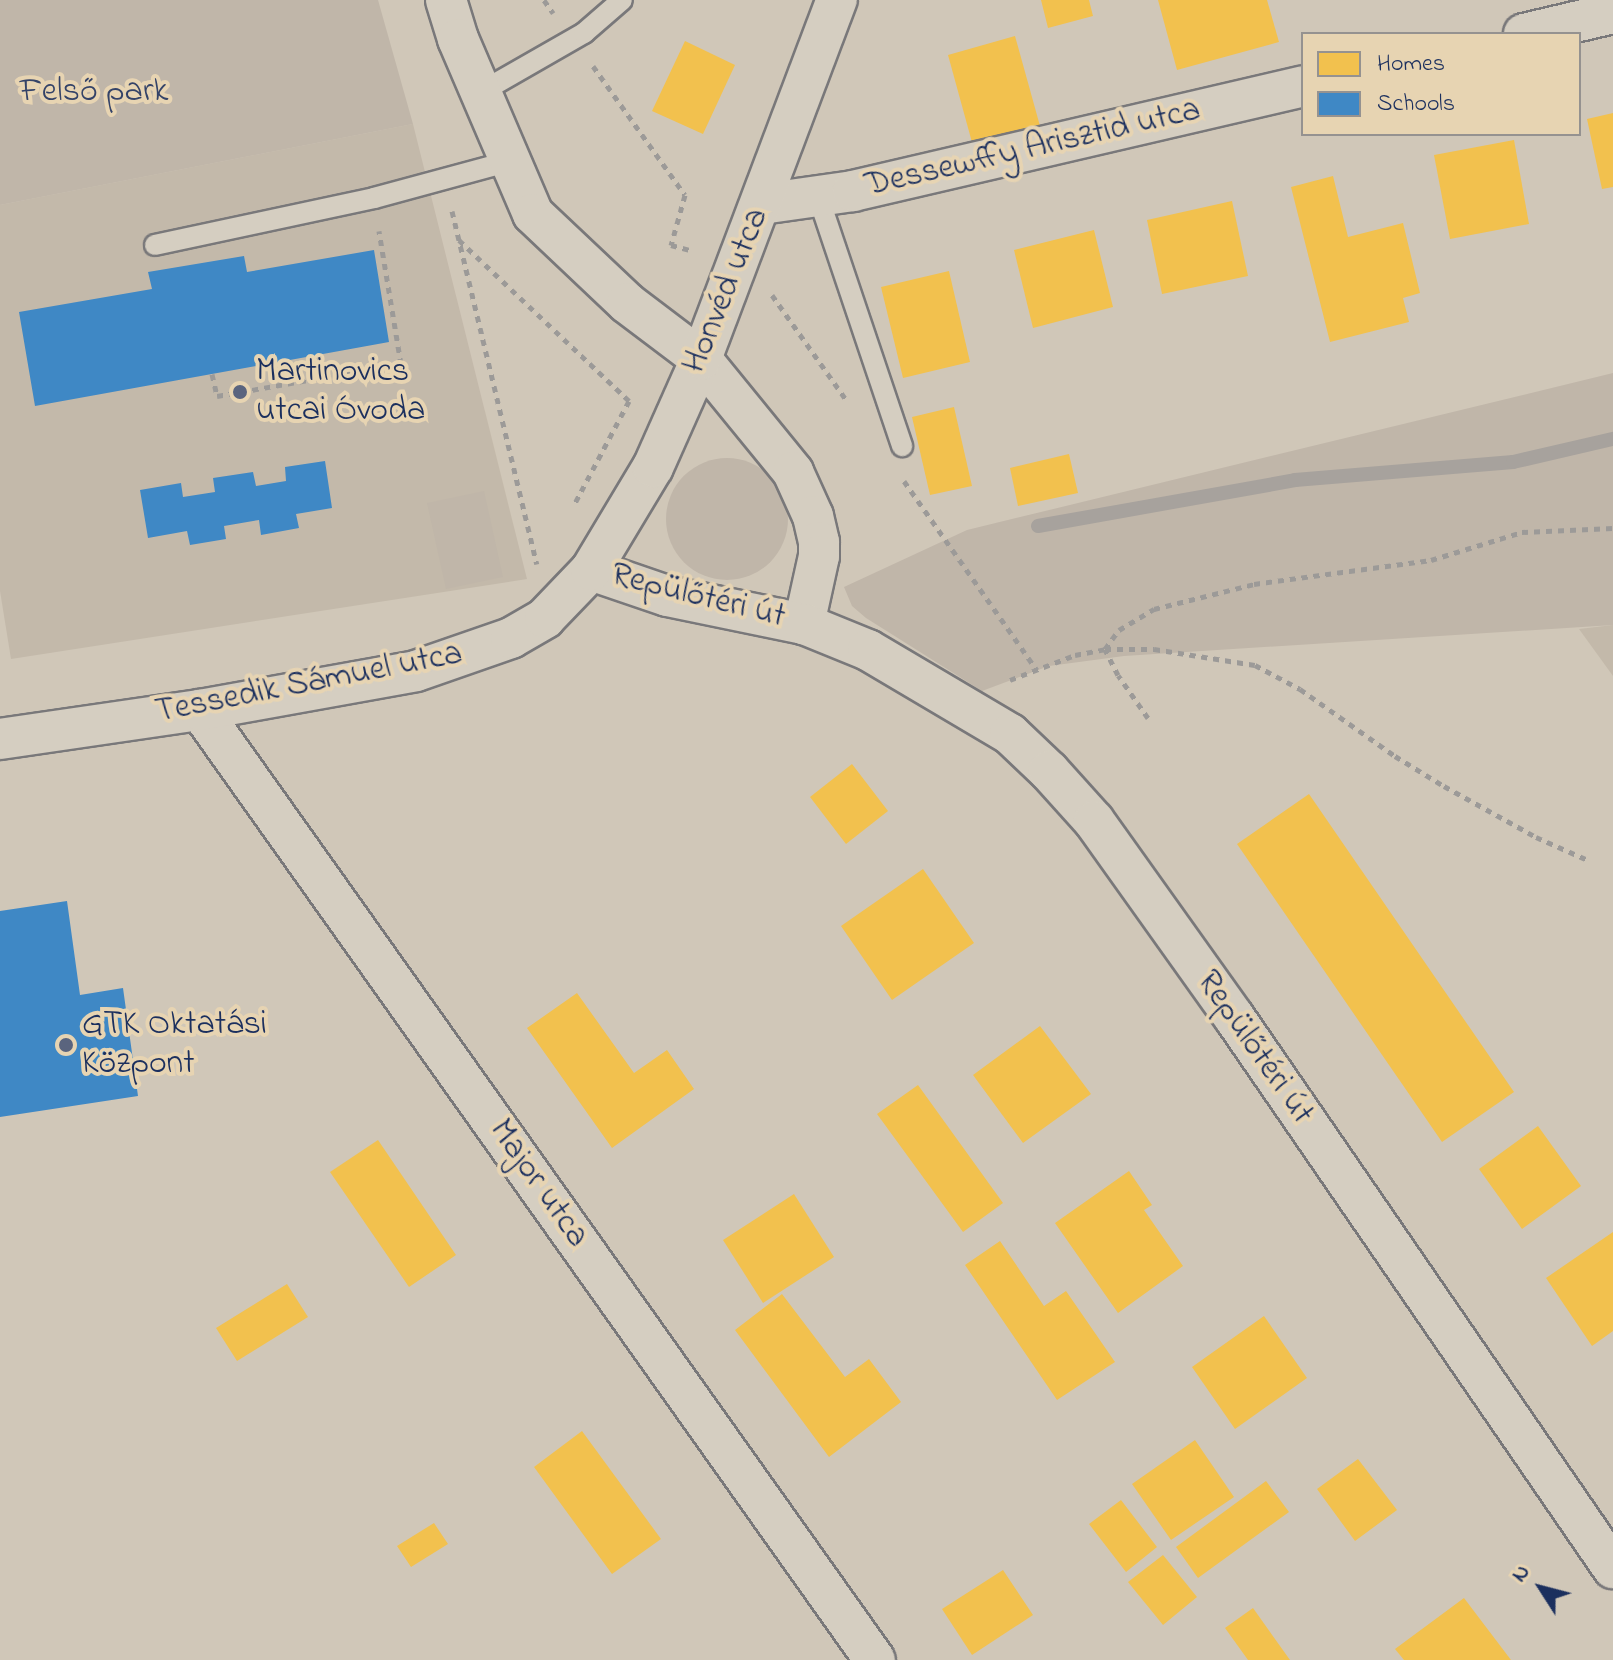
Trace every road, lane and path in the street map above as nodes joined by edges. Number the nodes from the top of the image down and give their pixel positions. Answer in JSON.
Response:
{"nodes":[{"id":1,"x":446,"y":0,"type":"edge"},
{"id":2,"x":544,"y":0,"type":"edge"},
{"id":3,"x":622,"y":0,"type":"edge"},
{"id":4,"x":837,"y":0,"type":"edge"},
{"id":5,"x":1613,"y":13,"type":"edge"},
{"id":6,"x":1532,"y":32,"type":"edge"},
{"id":7,"x":573,"y":39,"type":"junction"},
{"id":8,"x":1301,"y":86,"type":"edge"},
{"id":9,"x":481,"y":92,"type":"junction"},
{"id":10,"x":510,"y":161,"type":"junction"},
{"id":11,"x":446,"y":179,"type":"junction"},
{"id":12,"x":818,"y":196,"type":"junction"},
{"id":13,"x":374,"y":198,"type":"junction"},
{"id":14,"x":762,"y":204,"type":"junction"},
{"id":15,"x":458,"y":239,"type":"junction"},
{"id":16,"x":155,"y":245,"type":"dead end"},
{"id":17,"x":693,"y":266,"type":"dead end"},
{"id":18,"x":736,"y":268,"type":"junction"},
{"id":19,"x":665,"y":330,"type":"junction"},
{"id":20,"x":701,"y":359,"type":"junction"},
{"id":21,"x":212,"y":374,"type":"dead end"},
{"id":22,"x":629,"y":401,"type":"junction"},
{"id":23,"x":853,"y":409,"type":"dead end"},
{"id":24,"x":902,"y":446,"type":"dead end"},
{"id":25,"x":899,"y":474,"type":"dead end"},
{"id":26,"x":573,"y":505,"type":"dead end"},
{"id":27,"x":1613,"y":528,"type":"edge"},
{"id":28,"x":545,"y":557,"type":"dead end"},
{"id":29,"x":591,"y":570,"type":"junction"},
{"id":30,"x":804,"y":624,"type":"junction"},
{"id":31,"x":1105,"y":649,"type":"junction"},
{"id":32,"x":1037,"y":670,"type":"junction"},
{"id":33,"x":967,"y":706,"type":"junction"},
{"id":34,"x":200,"y":710,"type":"junction"},
{"id":35,"x":1148,"y":718,"type":"dead end"},
{"id":36,"x":0,"y":739,"type":"edge"},
{"id":37,"x":1588,"y":860,"type":"dead end"},
{"id":38,"x":1613,"y":1568,"type":"edge"},
{"id":39,"x":875,"y":1660,"type":"edge"}],
"edges":[{"from":1,"to":9,"type":"street","name":"Repülőtéri út"},
{"from":2,"to":7,"type":"path"},
{"from":3,"to":7,"type":"lane"},
{"from":4,"to":14,"type":"street","name":"Honvéd utca"},
{"from":5,"to":6,"type":"street"},
{"from":7,"to":9,"type":"lane"},
{"from":7,"to":17,"type":"path"},
{"from":8,"to":12,"type":"street","name":"Dessewffy Arisztid utca"},
{"from":9,"to":10,"type":"street","name":"Repülőtéri út"},
{"from":10,"to":11,"type":"lane"},
{"from":10,"to":19,"type":"street","name":"Repülőtéri út"},
{"from":11,"to":13,"type":"lane"},
{"from":11,"to":15,"type":"path"},
{"from":12,"to":14,"type":"street","name":"Dessewffy Arisztid utca"},
{"from":12,"to":24,"type":"lane"},
{"from":13,"to":16,"type":"lane"},
{"from":13,"to":21,"type":"path"},
{"from":14,"to":18,"type":"street","name":"Honvéd utca"},
{"from":15,"to":22,"type":"path"},
{"from":15,"to":28,"type":"path"},
{"from":18,"to":20,"type":"street","name":"Honvéd utca"},
{"from":18,"to":23,"type":"path"},
{"from":19,"to":20,"type":"street","name":"Repülőtéri út"},
{"from":19,"to":22,"type":"path"},
{"from":20,"to":29,"type":"street","name":"Honvéd utca"},
{"from":20,"to":30,"type":"street","name":"Repülőtéri út"},
{"from":22,"to":26,"type":"path"},
{"from":25,"to":32,"type":"path"},
{"from":27,"to":31,"type":"path"},
{"from":29,"to":30,"type":"street","name":"Repülőtéri út"},
{"from":29,"to":34,"type":"street","name":"Tessedik Sámuel utca"},
{"from":30,"to":33,"type":"street","name":"Repülőtéri út"},
{"from":31,"to":32,"type":"path"},
{"from":31,"to":35,"type":"path"},
{"from":31,"to":37,"type":"path"},
{"from":32,"to":33,"type":"path"},
{"from":33,"to":38,"type":"street","name":"Repülőtéri út"},
{"from":34,"to":36,"type":"street","name":"Tessedik Sámuel utca"},
{"from":34,"to":39,"type":"street","name":"Major utca"}]}
